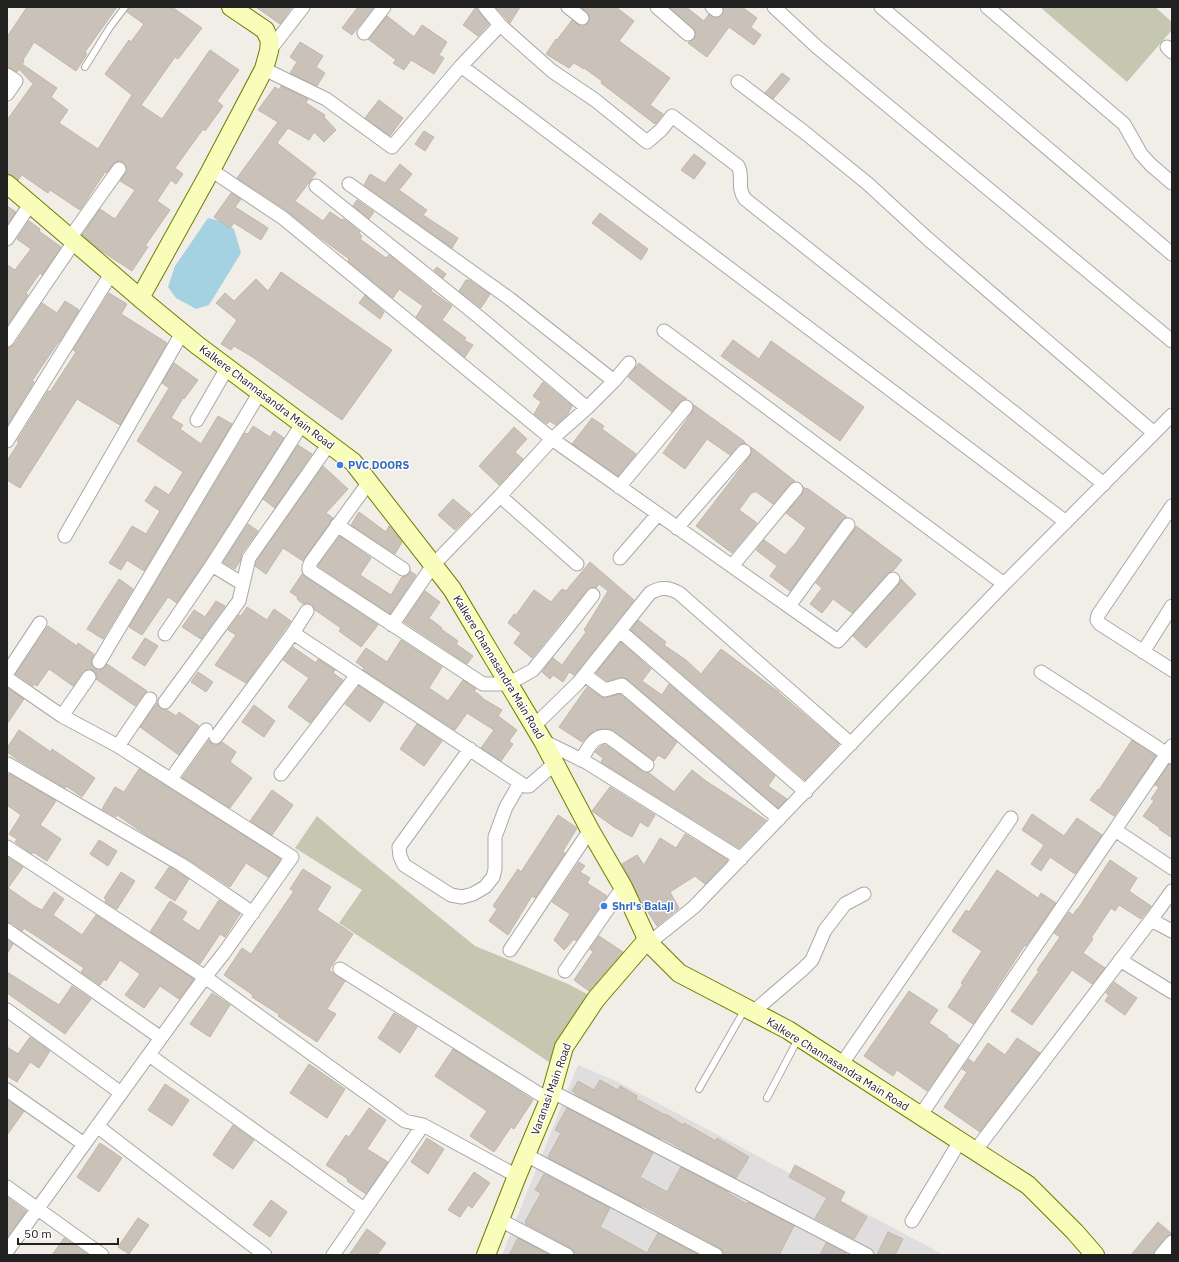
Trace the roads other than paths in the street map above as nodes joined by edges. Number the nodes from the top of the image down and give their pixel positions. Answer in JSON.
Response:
{"nodes":[{"id":1,"x":125,"y":7,"type":"edge"},
{"id":2,"x":231,"y":7,"type":"edge"},
{"id":3,"x":303,"y":7,"type":"edge"},
{"id":4,"x":384,"y":7,"type":"edge"},
{"id":5,"x":485,"y":7,"type":"edge"},
{"id":6,"x":568,"y":7,"type":"edge"},
{"id":7,"x":657,"y":7,"type":"edge"},
{"id":8,"x":774,"y":7,"type":"edge"},
{"id":9,"x":881,"y":7,"type":"edge"},
{"id":10,"x":987,"y":7,"type":"edge"},
{"id":11,"x":582,"y":18,"type":"dead end"},
{"id":12,"x":500,"y":25,"type":"junction"},
{"id":13,"x":364,"y":33,"type":"dead end"},
{"id":14,"x":688,"y":34,"type":"dead end"},
{"id":15,"x":269,"y":51,"type":"junction"},
{"id":16,"x":461,"y":66,"type":"junction"},
{"id":17,"x":84,"y":67,"type":"dead end"},
{"id":18,"x":264,"y":69,"type":"junction"},
{"id":19,"x":7,"y":75,"type":"edge"},
{"id":20,"x":738,"y":82,"type":"dead end"},
{"id":21,"x":7,"y":94,"type":"edge"},
{"id":22,"x":119,"y":169,"type":"dead end"},
{"id":23,"x":211,"y":170,"type":"junction"},
{"id":24,"x":1172,"y":183,"type":"edge"},
{"id":25,"x":7,"y":184,"type":"edge"},
{"id":26,"x":349,"y":184,"type":"dead end"},
{"id":27,"x":316,"y":186,"type":"dead end"},
{"id":28,"x":31,"y":203,"type":"junction"},
{"id":29,"x":7,"y":239,"type":"edge"},
{"id":30,"x":72,"y":240,"type":"junction"},
{"id":31,"x":1172,"y":254,"type":"edge"},
{"id":32,"x":111,"y":274,"type":"junction"},
{"id":33,"x":140,"y":298,"type":"junction"},
{"id":34,"x":664,"y":331,"type":"dead end"},
{"id":35,"x":182,"y":332,"type":"junction"},
{"id":36,"x":7,"y":340,"type":"edge"},
{"id":37,"x":1172,"y":341,"type":"edge"},
{"id":38,"x":629,"y":364,"type":"dead end"},
{"id":39,"x":227,"y":368,"type":"junction"},
{"id":40,"x":614,"y":381,"type":"junction"},
{"id":41,"x":260,"y":392,"type":"junction"},
{"id":42,"x":686,"y":407,"type":"dead end"},
{"id":43,"x":587,"y":408,"type":"junction"},
{"id":44,"x":1172,"y":415,"type":"edge"},
{"id":45,"x":198,"y":420,"type":"dead end"},
{"id":46,"x":302,"y":424,"type":"junction"},
{"id":47,"x":1154,"y":432,"type":"junction"},
{"id":48,"x":552,"y":439,"type":"junction"},
{"id":49,"x":7,"y":441,"type":"edge"},
{"id":50,"x":329,"y":444,"type":"junction"},
{"id":51,"x":744,"y":451,"type":"dead end"},
{"id":52,"x":369,"y":482,"type":"junction"},
{"id":53,"x":1104,"y":484,"type":"junction"},
{"id":54,"x":619,"y":487,"type":"junction"},
{"id":55,"x":796,"y":489,"type":"dead end"},
{"id":56,"x":500,"y":496,"type":"junction"},
{"id":57,"x":1172,"y":506,"type":"edge"},
{"id":58,"x":658,"y":514,"type":"junction"},
{"id":59,"x":1066,"y":522,"type":"junction"},
{"id":60,"x":337,"y":525,"type":"junction"},
{"id":61,"x":848,"y":525,"type":"dead end"},
{"id":62,"x":677,"y":528,"type":"junction"},
{"id":63,"x":65,"y":536,"type":"dead end"},
{"id":64,"x":620,"y":558,"type":"dead end"},
{"id":65,"x":577,"y":564,"type":"dead end"},
{"id":66,"x":212,"y":565,"type":"junction"},
{"id":67,"x":433,"y":565,"type":"junction"},
{"id":68,"x":732,"y":566,"type":"junction"},
{"id":69,"x":403,"y":569,"type":"dead end"},
{"id":70,"x":893,"y":579,"type":"dead end"},
{"id":71,"x":243,"y":584,"type":"junction"},
{"id":72,"x":1004,"y":584,"type":"junction"},
{"id":73,"x":593,"y":595,"type":"dead end"},
{"id":74,"x":789,"y":606,"type":"junction"},
{"id":75,"x":1172,"y":606,"type":"edge"},
{"id":76,"x":307,"y":611,"type":"dead end"},
{"id":77,"x":40,"y":623,"type":"dead end"},
{"id":78,"x":392,"y":625,"type":"junction"},
{"id":79,"x":620,"y":631,"type":"junction"},
{"id":80,"x":293,"y":632,"type":"junction"},
{"id":81,"x":165,"y":634,"type":"dead end"},
{"id":82,"x":1143,"y":652,"type":"junction"},
{"id":83,"x":99,"y":662,"type":"dead end"},
{"id":84,"x":1172,"y":670,"type":"edge"},
{"id":85,"x":1041,"y":672,"type":"dead end"},
{"id":86,"x":7,"y":673,"type":"edge"},
{"id":87,"x":357,"y":674,"type":"junction"},
{"id":88,"x":585,"y":675,"type":"junction"},
{"id":89,"x":89,"y":677,"type":"dead end"},
{"id":90,"x":7,"y":678,"type":"edge"},
{"id":91,"x":508,"y":684,"type":"junction"},
{"id":92,"x":150,"y":698,"type":"dead end"},
{"id":93,"x":165,"y":702,"type":"dead end"},
{"id":94,"x":62,"y":716,"type":"junction"},
{"id":95,"x":538,"y":734,"type":"junction"},
{"id":96,"x":851,"y":744,"type":"junction"},
{"id":97,"x":118,"y":746,"type":"junction"},
{"id":98,"x":470,"y":748,"type":"junction"},
{"id":99,"x":1170,"y":752,"type":"edge"},
{"id":100,"x":581,"y":760,"type":"junction"},
{"id":101,"x":554,"y":764,"type":"junction"},
{"id":102,"x":647,"y":765,"type":"dead end"},
{"id":103,"x":7,"y":766,"type":"edge"},
{"id":104,"x":281,"y":774,"type":"dead end"},
{"id":105,"x":171,"y":779,"type":"junction"},
{"id":106,"x":520,"y":782,"type":"junction"},
{"id":107,"x":806,"y":792,"type":"junction"},
{"id":108,"x":1011,"y":818,"type":"dead end"},
{"id":109,"x":779,"y":819,"type":"junction"},
{"id":110,"x":590,"y":830,"type":"junction"},
{"id":111,"x":1115,"y":830,"type":"junction"},
{"id":112,"x":7,"y":847,"type":"edge"},
{"id":113,"x":741,"y":859,"type":"junction"},
{"id":114,"x":1172,"y":868,"type":"edge"},
{"id":115,"x":623,"y":887,"type":"junction"},
{"id":116,"x":1172,"y":891,"type":"edge"},
{"id":117,"x":864,"y":894,"type":"dead end"},
{"id":118,"x":253,"y":912,"type":"junction"},
{"id":119,"x":1151,"y":920,"type":"junction"},
{"id":120,"x":7,"y":930,"type":"edge"},
{"id":121,"x":1172,"y":931,"type":"edge"},
{"id":122,"x":648,"y":942,"type":"junction"},
{"id":123,"x":510,"y":950,"type":"dead end"},
{"id":124,"x":1120,"y":960,"type":"junction"},
{"id":125,"x":340,"y":969,"type":"dead end"},
{"id":126,"x":565,"y":971,"type":"dead end"},
{"id":127,"x":205,"y":976,"type":"junction"},
{"id":128,"x":1172,"y":992,"type":"edge"},
{"id":129,"x":7,"y":1010,"type":"edge"},
{"id":130,"x":749,"y":1010,"type":"junction"},
{"id":131,"x":799,"y":1037,"type":"junction"},
{"id":132,"x":161,"y":1038,"type":"junction"},
{"id":133,"x":149,"y":1055,"type":"junction"},
{"id":134,"x":842,"y":1065,"type":"junction"},
{"id":135,"x":698,"y":1089,"type":"dead end"},
{"id":136,"x":7,"y":1090,"type":"edge"},
{"id":137,"x":121,"y":1093,"type":"junction"},
{"id":138,"x":550,"y":1096,"type":"junction"},
{"id":139,"x":767,"y":1098,"type":"dead end"},
{"id":140,"x":920,"y":1116,"type":"junction"},
{"id":141,"x":423,"y":1125,"type":"junction"},
{"id":142,"x":97,"y":1126,"type":"junction"},
{"id":143,"x":960,"y":1141,"type":"junction"},
{"id":144,"x":84,"y":1144,"type":"junction"},
{"id":145,"x":976,"y":1151,"type":"junction"},
{"id":146,"x":526,"y":1155,"type":"junction"},
{"id":147,"x":517,"y":1176,"type":"junction"},
{"id":148,"x":7,"y":1187,"type":"edge"},
{"id":149,"x":37,"y":1209,"type":"junction"},
{"id":150,"x":364,"y":1209,"type":"junction"},
{"id":151,"x":500,"y":1220,"type":"junction"},
{"id":152,"x":912,"y":1221,"type":"dead end"},
{"id":153,"x":1172,"y":1242,"type":"edge"},
{"id":154,"x":7,"y":1251,"type":"edge"},
{"id":155,"x":102,"y":1255,"type":"edge"},
{"id":156,"x":265,"y":1255,"type":"edge"},
{"id":157,"x":333,"y":1255,"type":"edge"},
{"id":158,"x":486,"y":1255,"type":"edge"},
{"id":159,"x":567,"y":1255,"type":"edge"},
{"id":160,"x":716,"y":1255,"type":"edge"},
{"id":161,"x":867,"y":1255,"type":"edge"},
{"id":162,"x":1095,"y":1255,"type":"edge"},
{"id":163,"x":1161,"y":1255,"type":"edge"}],
"edges":[{"from":1,"to":17,"type":"lane"},
{"from":2,"to":15,"type":"main road"},
{"from":3,"to":15,"type":"street"},
{"from":4,"to":13,"type":"street"},
{"from":5,"to":12,"type":"street"},
{"from":6,"to":11,"type":"street"},
{"from":7,"to":14,"type":"street"},
{"from":8,"to":37,"type":"street"},
{"from":9,"to":31,"type":"street"},
{"from":10,"to":24,"type":"street"},
{"from":12,"to":16,"type":"street"},
{"from":12,"to":53,"type":"street"},
{"from":15,"to":18,"type":"main road"},
{"from":16,"to":18,"type":"street"},
{"from":16,"to":59,"type":"street"},
{"from":18,"to":23,"type":"main road"},
{"from":19,"to":21,"type":"street"},
{"from":20,"to":47,"type":"street"},
{"from":22,"to":30,"type":"street"},
{"from":23,"to":33,"type":"main road"},
{"from":23,"to":48,"type":"street"},
{"from":25,"to":28,"type":"main road","name":"Kalkere Channasandra Main Road"},
{"from":26,"to":40,"type":"street"},
{"from":27,"to":43,"type":"street"},
{"from":28,"to":29,"type":"street"},
{"from":28,"to":30,"type":"main road","name":"Kalkere Channasandra Main Road"},
{"from":30,"to":32,"type":"main road","name":"Kalkere Channasandra Main Road"},
{"from":30,"to":36,"type":"street"},
{"from":32,"to":33,"type":"main road","name":"Kalkere Channasandra Main Road"},
{"from":32,"to":49,"type":"street"},
{"from":33,"to":35,"type":"main road","name":"Kalkere Channasandra Main Road"},
{"from":34,"to":72,"type":"street"},
{"from":35,"to":39,"type":"main road","name":"Kalkere Channasandra Main Road"},
{"from":35,"to":63,"type":"street"},
{"from":38,"to":40,"type":"street"},
{"from":39,"to":41,"type":"main road","name":"Kalkere Channasandra Main Road"},
{"from":39,"to":45,"type":"street"},
{"from":40,"to":43,"type":"street"},
{"from":41,"to":46,"type":"main road","name":"Kalkere Channasandra Main Road"},
{"from":41,"to":83,"type":"street"},
{"from":42,"to":54,"type":"street"},
{"from":43,"to":48,"type":"street"},
{"from":44,"to":47,"type":"street"},
{"from":46,"to":50,"type":"main road","name":"Kalkere Channasandra Main Road"},
{"from":46,"to":66,"type":"street"},
{"from":47,"to":53,"type":"street"},
{"from":48,"to":54,"type":"street"},
{"from":48,"to":56,"type":"street"},
{"from":50,"to":52,"type":"main road","name":"Kalkere Channasandra Main Road"},
{"from":50,"to":71,"type":"street"},
{"from":51,"to":62,"type":"street"},
{"from":52,"to":60,"type":"street"},
{"from":52,"to":67,"type":"main road","name":"Kalkere Channasandra Main Road"},
{"from":53,"to":59,"type":"street"},
{"from":54,"to":58,"type":"street"},
{"from":55,"to":68,"type":"street"},
{"from":56,"to":65,"type":"street"},
{"from":56,"to":67,"type":"street"},
{"from":57,"to":82,"type":"street"},
{"from":58,"to":62,"type":"street"},
{"from":58,"to":64,"type":"street"},
{"from":59,"to":72,"type":"street"},
{"from":60,"to":69,"type":"street"},
{"from":60,"to":78,"type":"street"},
{"from":61,"to":74,"type":"street"},
{"from":62,"to":68,"type":"street"},
{"from":66,"to":71,"type":"street"},
{"from":66,"to":81,"type":"street"},
{"from":67,"to":78,"type":"street"},
{"from":67,"to":91,"type":"main road","name":"Kalkere Channasandra Main Road"},
{"from":68,"to":74,"type":"street"},
{"from":70,"to":74,"type":"street"},
{"from":71,"to":93,"type":"street"},
{"from":72,"to":96,"type":"street"},
{"from":73,"to":91,"type":"street"},
{"from":75,"to":82,"type":"street"},
{"from":76,"to":80,"type":"street"},
{"from":77,"to":86,"type":"street"},
{"from":78,"to":91,"type":"street"},
{"from":79,"to":88,"type":"street"},
{"from":79,"to":96,"type":"street"},
{"from":79,"to":107,"type":"street"},
{"from":80,"to":87,"type":"street"},
{"from":80,"to":105,"type":"street"},
{"from":82,"to":84,"type":"street"},
{"from":85,"to":99,"type":"street"},
{"from":87,"to":98,"type":"street"},
{"from":87,"to":104,"type":"street"},
{"from":88,"to":95,"type":"street"},
{"from":88,"to":109,"type":"street"},
{"from":89,"to":94,"type":"street"},
{"from":90,"to":94,"type":"street"},
{"from":91,"to":95,"type":"main road","name":"Kalkere Channasandra Main Road"},
{"from":92,"to":97,"type":"street"},
{"from":94,"to":97,"type":"street"},
{"from":95,"to":100,"type":"street"},
{"from":95,"to":101,"type":"main road","name":"Kalkere Channasandra Main Road"},
{"from":96,"to":107,"type":"street"},
{"from":97,"to":105,"type":"street"},
{"from":98,"to":106,"type":"street"},
{"from":98,"to":106,"type":"street"},
{"from":99,"to":111,"type":"street"},
{"from":100,"to":102,"type":"street"},
{"from":100,"to":113,"type":"street"},
{"from":101,"to":106,"type":"street"},
{"from":101,"to":110,"type":"main road","name":"Kalkere Channasandra Main Road"},
{"from":103,"to":118,"type":"street"},
{"from":105,"to":118,"type":"street"},
{"from":107,"to":109,"type":"street"},
{"from":108,"to":134,"type":"street"},
{"from":109,"to":113,"type":"street"},
{"from":110,"to":115,"type":"main road","name":"Kalkere Channasandra Main Road"},
{"from":110,"to":123,"type":"street"},
{"from":111,"to":114,"type":"street"},
{"from":111,"to":140,"type":"street"},
{"from":112,"to":127,"type":"street"},
{"from":113,"to":122,"type":"street"},
{"from":115,"to":122,"type":"main road","name":"Kalkere Channasandra Main Road"},
{"from":115,"to":126,"type":"street"},
{"from":116,"to":119,"type":"street"},
{"from":117,"to":130,"type":"street"},
{"from":118,"to":127,"type":"street"},
{"from":119,"to":121,"type":"street"},
{"from":119,"to":124,"type":"street"},
{"from":120,"to":132,"type":"street"},
{"from":122,"to":130,"type":"main road","name":"Kalkere Channasandra Main Road"},
{"from":122,"to":138,"type":"main road","name":"Varanasi Main Road"},
{"from":124,"to":128,"type":"street"},
{"from":124,"to":145,"type":"street"},
{"from":125,"to":138,"type":"street"},
{"from":127,"to":132,"type":"street"},
{"from":127,"to":141,"type":"street"},
{"from":129,"to":137,"type":"street"},
{"from":130,"to":131,"type":"main road","name":"Kalkere Channasandra Main Road"},
{"from":130,"to":135,"type":"lane"},
{"from":131,"to":134,"type":"main road","name":"Kalkere Channasandra Main Road"},
{"from":131,"to":139,"type":"lane"},
{"from":132,"to":133,"type":"street"},
{"from":133,"to":137,"type":"street"},
{"from":133,"to":150,"type":"street"},
{"from":134,"to":140,"type":"main road","name":"Kalkere Channasandra Main Road"},
{"from":136,"to":144,"type":"street"},
{"from":137,"to":142,"type":"street"},
{"from":138,"to":146,"type":"main road","name":"Varanasi Main Road"},
{"from":138,"to":161,"type":"street"},
{"from":140,"to":143,"type":"main road","name":"Kalkere Channasandra Main Road"},
{"from":141,"to":147,"type":"street"},
{"from":141,"to":150,"type":"street"},
{"from":142,"to":144,"type":"street"},
{"from":142,"to":156,"type":"street"},
{"from":143,"to":145,"type":"main road","name":"Kalkere Channasandra Main Road"},
{"from":143,"to":152,"type":"street"},
{"from":144,"to":149,"type":"street"},
{"from":145,"to":162,"type":"main road","name":"Kalkere Channasandra Main Road"},
{"from":146,"to":147,"type":"main road","name":"Varanasi Main Road"},
{"from":146,"to":160,"type":"street"},
{"from":147,"to":151,"type":"main road","name":"Varanasi Main Road"},
{"from":148,"to":149,"type":"street"},
{"from":149,"to":154,"type":"street"},
{"from":149,"to":155,"type":"street"},
{"from":150,"to":157,"type":"street"},
{"from":151,"to":158,"type":"main road","name":"Varanasi Main Road"},
{"from":151,"to":159,"type":"street"},
{"from":153,"to":163,"type":"street"}]}
